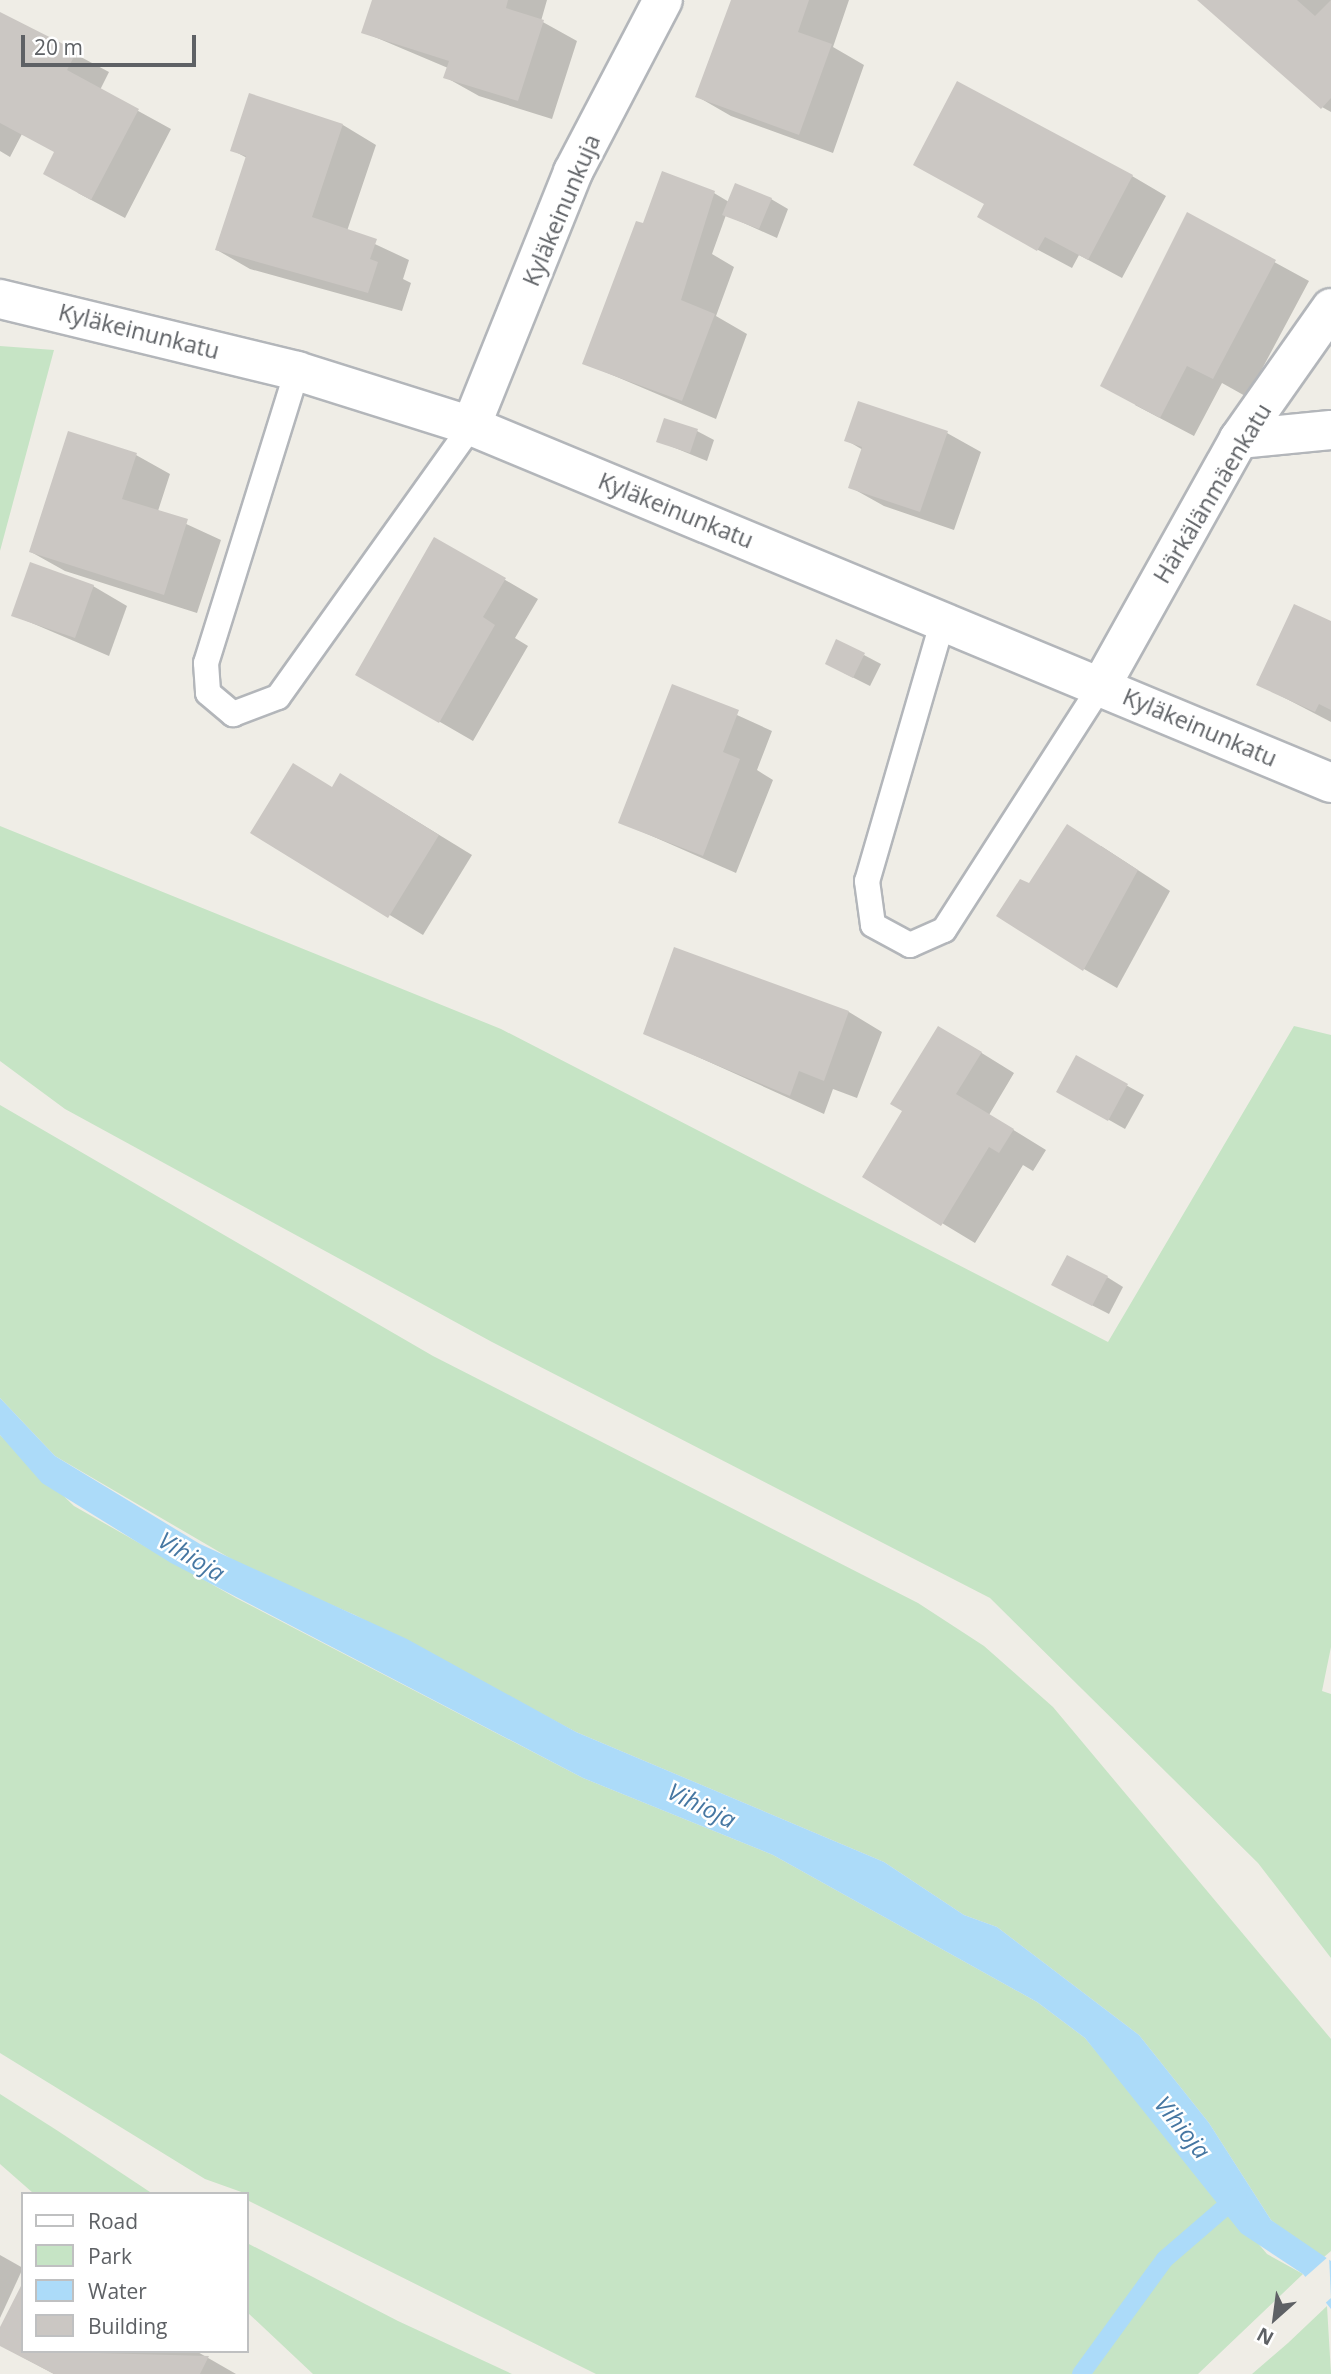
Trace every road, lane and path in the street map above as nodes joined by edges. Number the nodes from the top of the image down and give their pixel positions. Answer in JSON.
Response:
{"nodes":[{"id":1,"x":663,"y":0,"type":"edge"},
{"id":2,"x":0,"y":299,"type":"edge"},
{"id":3,"x":1331,"y":308,"type":"edge"},
{"id":4,"x":297,"y":371,"type":"junction"},
{"id":5,"x":471,"y":426,"type":"junction"},
{"id":6,"x":1331,"y":430,"type":"edge"},
{"id":7,"x":1238,"y":439,"type":"junction"},
{"id":8,"x":943,"y":620,"type":"junction"},
{"id":9,"x":1102,"y":684,"type":"junction"},
{"id":10,"x":1331,"y":783,"type":"edge"}],
"edges":[{"from":1,"to":5,"type":"street","name":"Kyläkeinunkuja"},
{"from":2,"to":4,"type":"street","name":"Kyläkeinunkatu"},
{"from":3,"to":7,"type":"street","name":"Härkälänmäenkatu"},
{"from":4,"to":5,"type":"street","name":"Kyläkeinunkatu"},
{"from":4,"to":5,"type":"lane"},
{"from":5,"to":8,"type":"street","name":"Kyläkeinunkatu"},
{"from":6,"to":7,"type":"street"},
{"from":7,"to":9,"type":"street","name":"Härkälänmäenkatu"},
{"from":8,"to":9,"type":"street","name":"Kyläkeinunkatu"},
{"from":8,"to":9,"type":"lane"},
{"from":9,"to":10,"type":"street","name":"Kyläkeinunkatu"}]}
